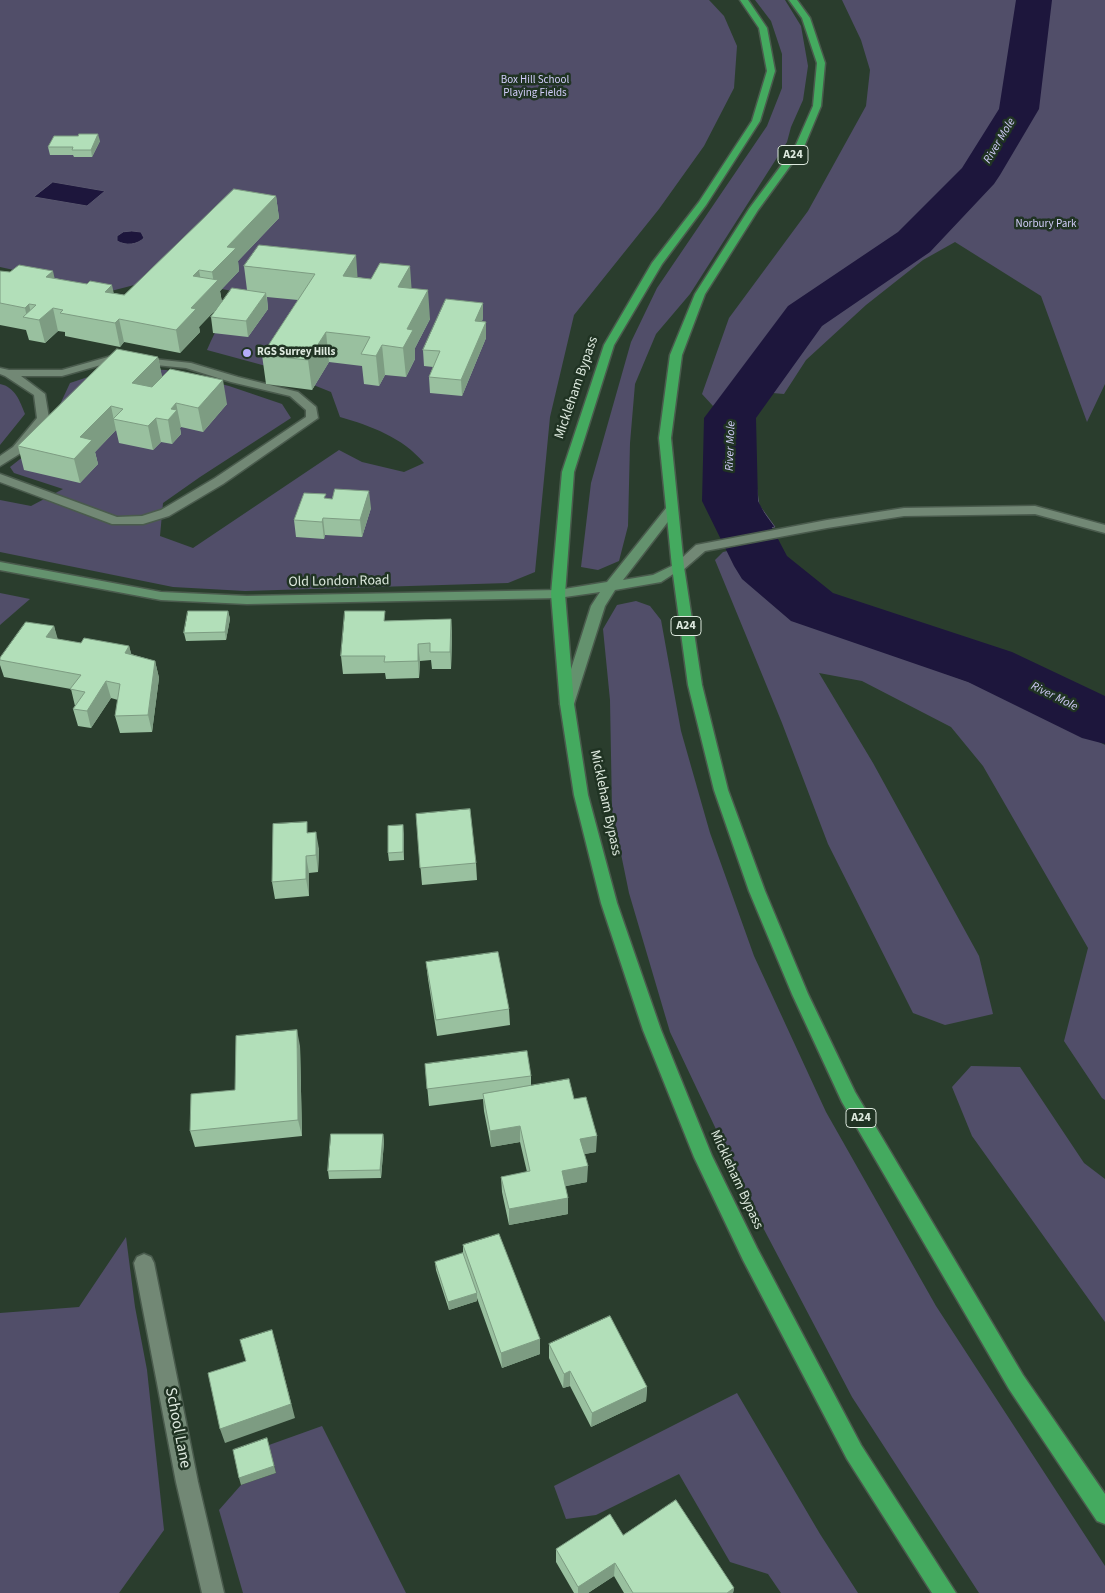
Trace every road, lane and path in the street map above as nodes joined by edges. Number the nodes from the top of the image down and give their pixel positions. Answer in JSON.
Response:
{"nodes":[{"id":1,"x":744,"y":0,"type":"edge"},
{"id":2,"x":793,"y":0,"type":"edge"},
{"id":3,"x":4,"y":372,"type":"edge"},
{"id":4,"x":0,"y":462,"type":"edge"},
{"id":5,"x":0,"y":478,"type":"edge"},
{"id":6,"x":671,"y":510,"type":"junction"},
{"id":7,"x":1105,"y":529,"type":"edge"},
{"id":8,"x":0,"y":566,"type":"edge"},
{"id":9,"x":678,"y":567,"type":"junction"},
{"id":10,"x":610,"y":587,"type":"junction"},
{"id":11,"x":558,"y":594,"type":"junction"},
{"id":12,"x":568,"y":704,"type":"junction"},
{"id":13,"x":144,"y":1263,"type":"dead end"},
{"id":14,"x":1105,"y":1513,"type":"edge"},
{"id":15,"x":213,"y":1593,"type":"edge"},
{"id":16,"x":944,"y":1593,"type":"edge"}],
"edges":[{"from":1,"to":11,"type":"highway","name":"Mickleham Bypass"},
{"from":2,"to":6,"type":"highway","number":"A24"},
{"from":3,"to":4,"type":"street"},
{"from":3,"to":5,"type":"street"},
{"from":6,"to":9,"type":"highway","number":"A24"},
{"from":6,"to":10,"type":"main road"},
{"from":7,"to":9,"type":"street"},
{"from":8,"to":11,"type":"main road","name":"Old London Road"},
{"from":9,"to":10,"type":"main road","name":"Old London Road"},
{"from":9,"to":14,"type":"highway","number":"A24"},
{"from":10,"to":11,"type":"main road","name":"Old London Road"},
{"from":10,"to":12,"type":"main road"},
{"from":11,"to":12,"type":"highway","name":"Mickleham Bypass"},
{"from":12,"to":16,"type":"highway","name":"Mickleham Bypass"},
{"from":13,"to":15,"type":"street","name":"School Lane"}]}
